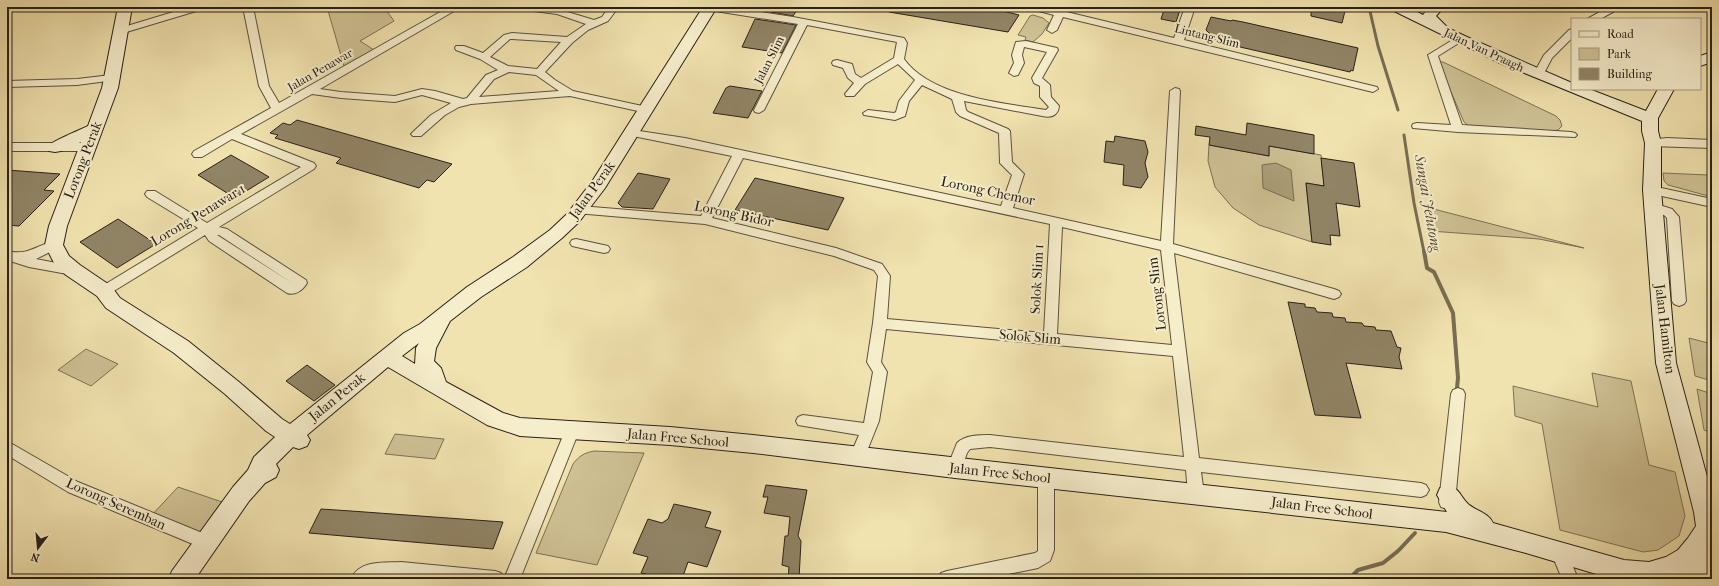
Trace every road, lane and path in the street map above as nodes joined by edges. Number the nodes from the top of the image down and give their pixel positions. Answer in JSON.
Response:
{"nodes":[{"id":1,"x":125,"y":7,"type":"edge"},
{"id":2,"x":200,"y":7,"type":"edge"},
{"id":3,"x":248,"y":7,"type":"edge"},
{"id":4,"x":456,"y":7,"type":"edge"},
{"id":5,"x":526,"y":7,"type":"edge"},
{"id":6,"x":608,"y":7,"type":"edge"},
{"id":7,"x":710,"y":7,"type":"edge"},
{"id":8,"x":1034,"y":7,"type":"edge"},
{"id":9,"x":1190,"y":7,"type":"edge"},
{"id":10,"x":1397,"y":7,"type":"edge"},
{"id":11,"x":1404,"y":7,"type":"edge"},
{"id":12,"x":1433,"y":7,"type":"edge"},
{"id":13,"x":1437,"y":7,"type":"edge"},
{"id":14,"x":1613,"y":7,"type":"edge"},
{"id":15,"x":1060,"y":13,"type":"junction"},
{"id":16,"x":1418,"y":18,"type":"junction"},
{"id":17,"x":1594,"y":18,"type":"edge"},
{"id":18,"x":593,"y":23,"type":"junction"},
{"id":19,"x":803,"y":23,"type":"junction"},
{"id":20,"x":1052,"y":30,"type":"dead end"},
{"id":21,"x":120,"y":31,"type":"junction"},
{"id":22,"x":1445,"y":32,"type":"junction"},
{"id":23,"x":1571,"y":33,"type":"edge"},
{"id":24,"x":1459,"y":39,"type":"junction"},
{"id":25,"x":569,"y":40,"type":"junction"},
{"id":26,"x":1178,"y":42,"type":"junction"},
{"id":27,"x":460,"y":48,"type":"dead end"},
{"id":28,"x":1712,"y":56,"type":"edge"},
{"id":29,"x":484,"y":57,"type":"junction"},
{"id":30,"x":899,"y":59,"type":"junction"},
{"id":31,"x":1701,"y":62,"type":"edge"},
{"id":32,"x":837,"y":63,"type":"dead end"},
{"id":33,"x":507,"y":69,"type":"junction"},
{"id":34,"x":539,"y":72,"type":"junction"},
{"id":35,"x":1014,"y":73,"type":"dead end"},
{"id":36,"x":1538,"y":75,"type":"junction"},
{"id":37,"x":111,"y":78,"type":"junction"},
{"id":38,"x":921,"y":79,"type":"junction"},
{"id":39,"x":861,"y":82,"type":"junction"},
{"id":40,"x":7,"y":84,"type":"edge"},
{"id":41,"x":1571,"y":87,"type":"edge"},
{"id":42,"x":1373,"y":89,"type":"dead end"},
{"id":43,"x":310,"y":90,"type":"junction"},
{"id":44,"x":1578,"y":90,"type":"edge"},
{"id":45,"x":1665,"y":90,"type":"edge"},
{"id":46,"x":1677,"y":90,"type":"edge"},
{"id":47,"x":1175,"y":91,"type":"dead end"},
{"id":48,"x":570,"y":93,"type":"junction"},
{"id":49,"x":850,"y":94,"type":"dead end"},
{"id":50,"x":957,"y":97,"type":"junction"},
{"id":51,"x":471,"y":100,"type":"junction"},
{"id":52,"x":460,"y":102,"type":"junction"},
{"id":53,"x":278,"y":110,"type":"junction"},
{"id":54,"x":647,"y":110,"type":"junction"},
{"id":55,"x":759,"y":110,"type":"dead end"},
{"id":56,"x":868,"y":113,"type":"dead end"},
{"id":57,"x":1650,"y":118,"type":"junction"},
{"id":58,"x":1417,"y":126,"type":"dead end"},
{"id":59,"x":96,"y":128,"type":"junction"},
{"id":60,"x":1458,"y":129,"type":"junction"},
{"id":61,"x":633,"y":132,"type":"junction"},
{"id":62,"x":417,"y":134,"type":"dead end"},
{"id":63,"x":232,"y":135,"type":"junction"},
{"id":64,"x":1571,"y":135,"type":"dead end"},
{"id":65,"x":1657,"y":137,"type":"junction"},
{"id":66,"x":1712,"y":144,"type":"edge"},
{"id":67,"x":7,"y":147,"type":"edge"},
{"id":68,"x":56,"y":147,"type":"junction"},
{"id":69,"x":89,"y":147,"type":"junction"},
{"id":70,"x":198,"y":154,"type":"dead end"},
{"id":71,"x":739,"y":154,"type":"junction"},
{"id":72,"x":151,"y":194,"type":"dead end"},
{"id":73,"x":1653,"y":198,"type":"junction"},
{"id":74,"x":1712,"y":203,"type":"edge"},
{"id":75,"x":580,"y":210,"type":"junction"},
{"id":76,"x":1006,"y":210,"type":"junction"},
{"id":77,"x":705,"y":220,"type":"junction"},
{"id":78,"x":1056,"y":221,"type":"junction"},
{"id":79,"x":207,"y":228,"type":"junction"},
{"id":80,"x":576,"y":243,"type":"dead end"},
{"id":81,"x":54,"y":245,"type":"junction"},
{"id":82,"x":1167,"y":247,"type":"junction"},
{"id":83,"x":604,"y":249,"type":"dead end"},
{"id":84,"x":10,"y":255,"type":"edge"},
{"id":85,"x":73,"y":270,"type":"junction"},
{"id":86,"x":104,"y":291,"type":"junction"},
{"id":87,"x":1334,"y":294,"type":"dead end"},
{"id":88,"x":1679,"y":301,"type":"dead end"},
{"id":89,"x":444,"y":316,"type":"junction"},
{"id":90,"x":880,"y":323,"type":"junction"},
{"id":91,"x":1050,"y":339,"type":"junction"},
{"id":92,"x":1180,"y":351,"type":"junction"},
{"id":93,"x":391,"y":359,"type":"junction"},
{"id":94,"x":438,"y":386,"type":"junction"},
{"id":95,"x":1458,"y":394,"type":"dead end"},
{"id":96,"x":317,"y":413,"type":"junction"},
{"id":97,"x":803,"y":421,"type":"dead end"},
{"id":98,"x":868,"y":430,"type":"junction"},
{"id":99,"x":572,"y":431,"type":"junction"},
{"id":100,"x":295,"y":438,"type":"junction"},
{"id":101,"x":7,"y":447,"type":"edge"},
{"id":102,"x":858,"y":456,"type":"junction"},
{"id":103,"x":1192,"y":463,"type":"junction"},
{"id":104,"x":955,"y":468,"type":"junction"},
{"id":105,"x":1046,"y":478,"type":"junction"},
{"id":106,"x":1421,"y":490,"type":"dead end"},
{"id":107,"x":1196,"y":494,"type":"junction"},
{"id":108,"x":1448,"y":494,"type":"junction"},
{"id":109,"x":1708,"y":521,"type":"edge"},
{"id":110,"x":1446,"y":522,"type":"junction"},
{"id":111,"x":1499,"y":535,"type":"junction"},
{"id":112,"x":206,"y":542,"type":"junction"},
{"id":113,"x":1559,"y":552,"type":"junction"},
{"id":114,"x":1700,"y":574,"type":"edge"},
{"id":115,"x":1636,"y":575,"type":"edge"},
{"id":116,"x":181,"y":579,"type":"edge"},
{"id":117,"x":359,"y":579,"type":"edge"},
{"id":118,"x":495,"y":579,"type":"edge"},
{"id":119,"x":512,"y":579,"type":"edge"},
{"id":120,"x":947,"y":579,"type":"edge"},
{"id":121,"x":1570,"y":579,"type":"edge"}],
"edges":[{"from":1,"to":21,"type":"main road","name":"Lorong Perak"},
{"from":2,"to":21,"type":"street"},
{"from":3,"to":53,"type":"street"},
{"from":4,"to":43,"type":"street","name":"Jalan Penawar"},
{"from":5,"to":18,"type":"street"},
{"from":6,"to":18,"type":"street"},
{"from":7,"to":19,"type":"street","name":"Jalan Perak"},
{"from":7,"to":54,"type":"main road","name":"Jalan Perak"},
{"from":8,"to":15,"type":"street","name":"Lintang Slim"},
{"from":9,"to":26,"type":"street"},
{"from":10,"to":16,"type":"main road","name":"Jalan Van Praagh"},
{"from":11,"to":12,"type":"main road"},
{"from":12,"to":16,"type":"street"},
{"from":13,"to":22,"type":"main road"},
{"from":14,"to":17,"type":"street"},
{"from":15,"to":20,"type":"street"},
{"from":15,"to":26,"type":"street","name":"Lintang Slim"},
{"from":16,"to":22,"type":"main road","name":"Jalan Van Praagh"},
{"from":18,"to":25,"type":"street"},
{"from":19,"to":30,"type":"street","name":"Jalan Perak"},
{"from":19,"to":55,"type":"street","name":"Jalan Slim"},
{"from":21,"to":37,"type":"main road","name":"Lorong Perak"},
{"from":22,"to":24,"type":"main road","name":"Jalan Van Praagh"},
{"from":23,"to":36,"type":"street"},
{"from":24,"to":36,"type":"main road","name":"Jalan Van Praagh"},
{"from":24,"to":60,"type":"street"},
{"from":25,"to":29,"type":"street"},
{"from":25,"to":34,"type":"street"},
{"from":26,"to":42,"type":"street","name":"Lintang Slim"},
{"from":27,"to":29,"type":"street"},
{"from":28,"to":31,"type":"main road"},
{"from":29,"to":33,"type":"street"},
{"from":30,"to":38,"type":"street"},
{"from":30,"to":39,"type":"street"},
{"from":32,"to":39,"type":"street"},
{"from":33,"to":34,"type":"street"},
{"from":33,"to":51,"type":"street"},
{"from":34,"to":48,"type":"street"},
{"from":35,"to":50,"type":"street"},
{"from":36,"to":41,"type":"main road","name":"Jalan Van Praagh"},
{"from":37,"to":40,"type":"street"},
{"from":37,"to":59,"type":"main road","name":"Lorong Perak"},
{"from":38,"to":50,"type":"street"},
{"from":38,"to":56,"type":"street"},
{"from":39,"to":49,"type":"street"},
{"from":43,"to":52,"type":"street"},
{"from":43,"to":53,"type":"street","name":"Jalan Penawar"},
{"from":44,"to":57,"type":"main road","name":"Jalan Van Praagh"},
{"from":45,"to":57,"type":"main road"},
{"from":46,"to":65,"type":"main road","name":"Jalan Hamilton"},
{"from":47,"to":82,"type":"street","name":"Lorong Slim"},
{"from":48,"to":51,"type":"street"},
{"from":48,"to":54,"type":"street"},
{"from":50,"to":76,"type":"street"},
{"from":51,"to":52,"type":"street"},
{"from":52,"to":62,"type":"street"},
{"from":53,"to":63,"type":"street","name":"Jalan Penawar"},
{"from":54,"to":61,"type":"main road","name":"Jalan Perak"},
{"from":57,"to":65,"type":"main road","name":"Jalan Hamilton"},
{"from":58,"to":60,"type":"street"},
{"from":59,"to":68,"type":"main road"},
{"from":59,"to":69,"type":"main road","name":"Lorong Perak"},
{"from":60,"to":64,"type":"street"},
{"from":61,"to":71,"type":"street","name":"Lorong Chemor"},
{"from":61,"to":75,"type":"main road","name":"Jalan Perak"},
{"from":63,"to":70,"type":"street","name":"Jalan Penawar"},
{"from":63,"to":79,"type":"street","name":"Lorong Penawar 1"},
{"from":65,"to":66,"type":"street"},
{"from":65,"to":73,"type":"main road","name":"Jalan Hamilton"},
{"from":67,"to":68,"type":"street"},
{"from":68,"to":69,"type":"street"},
{"from":69,"to":81,"type":"main road","name":"Lorong Perak"},
{"from":71,"to":76,"type":"street","name":"Lorong Chemor"},
{"from":71,"to":77,"type":"street"},
{"from":72,"to":79,"type":"street"},
{"from":73,"to":74,"type":"street"},
{"from":73,"to":88,"type":"street"},
{"from":73,"to":109,"type":"main road","name":"Jalan Hamilton"},
{"from":75,"to":77,"type":"street","name":"Lorong Bidor"},
{"from":75,"to":89,"type":"main road","name":"Jalan Perak"},
{"from":76,"to":78,"type":"street","name":"Lorong Chemor"},
{"from":77,"to":90,"type":"street","name":"Lorong Bidor"},
{"from":78,"to":82,"type":"street","name":"Lorong Chemor"},
{"from":78,"to":91,"type":"street","name":"Solok Slim 1"},
{"from":79,"to":79,"type":"street"},
{"from":79,"to":86,"type":"street","name":"Lorong Penawar 1"},
{"from":80,"to":83,"type":"street"},
{"from":81,"to":84,"type":"street"},
{"from":81,"to":85,"type":"main road"},
{"from":82,"to":87,"type":"street","name":"Lorong Chemor"},
{"from":82,"to":92,"type":"street","name":"Lorong Slim"},
{"from":84,"to":85,"type":"street"},
{"from":85,"to":86,"type":"main road"},
{"from":86,"to":96,"type":"main road"},
{"from":86,"to":100,"type":"main road"},
{"from":89,"to":93,"type":"main road","name":"Jalan Perak"},
{"from":89,"to":94,"type":"main road"},
{"from":90,"to":91,"type":"street","name":"Solok Slim"},
{"from":90,"to":98,"type":"street"},
{"from":91,"to":92,"type":"street","name":"Solok Slim"},
{"from":92,"to":103,"type":"street","name":"Lorong Slim"},
{"from":93,"to":94,"type":"main road","name":"Jalan Free School"},
{"from":93,"to":96,"type":"main road","name":"Jalan Perak"},
{"from":93,"to":100,"type":"main road","name":"Jalan Perak"},
{"from":94,"to":99,"type":"main road","name":"Jalan Free School"},
{"from":95,"to":108,"type":"street"},
{"from":96,"to":100,"type":"main road","name":"Jalan Perak"},
{"from":97,"to":98,"type":"street"},
{"from":98,"to":102,"type":"street"},
{"from":99,"to":102,"type":"main road","name":"Jalan Free School"},
{"from":99,"to":119,"type":"street"},
{"from":100,"to":112,"type":"main road","name":"Jalan Perak"},
{"from":101,"to":112,"type":"street","name":"Lorong Seremban"},
{"from":102,"to":104,"type":"main road","name":"Jalan Free School"},
{"from":103,"to":104,"type":"street"},
{"from":103,"to":106,"type":"street"},
{"from":103,"to":107,"type":"street","name":"Lorong Slim"},
{"from":104,"to":105,"type":"main road","name":"Jalan Free School"},
{"from":105,"to":107,"type":"main road","name":"Jalan Free School"},
{"from":105,"to":120,"type":"street"},
{"from":107,"to":110,"type":"main road","name":"Jalan Free School"},
{"from":108,"to":110,"type":"street"},
{"from":108,"to":111,"type":"main road"},
{"from":109,"to":114,"type":"main road","name":"Jalan Hamilton"},
{"from":109,"to":115,"type":"main road"},
{"from":110,"to":111,"type":"main road","name":"Jalan Free School"},
{"from":111,"to":113,"type":"main road","name":"Jalan Free School"},
{"from":112,"to":116,"type":"main road","name":"Jalan Perak"},
{"from":113,"to":115,"type":"main road","name":"Jalan Free School"},
{"from":113,"to":121,"type":"street"},
{"from":114,"to":115,"type":"main road","name":"Jalan Free School"},
{"from":117,"to":118,"type":"street"}]}
